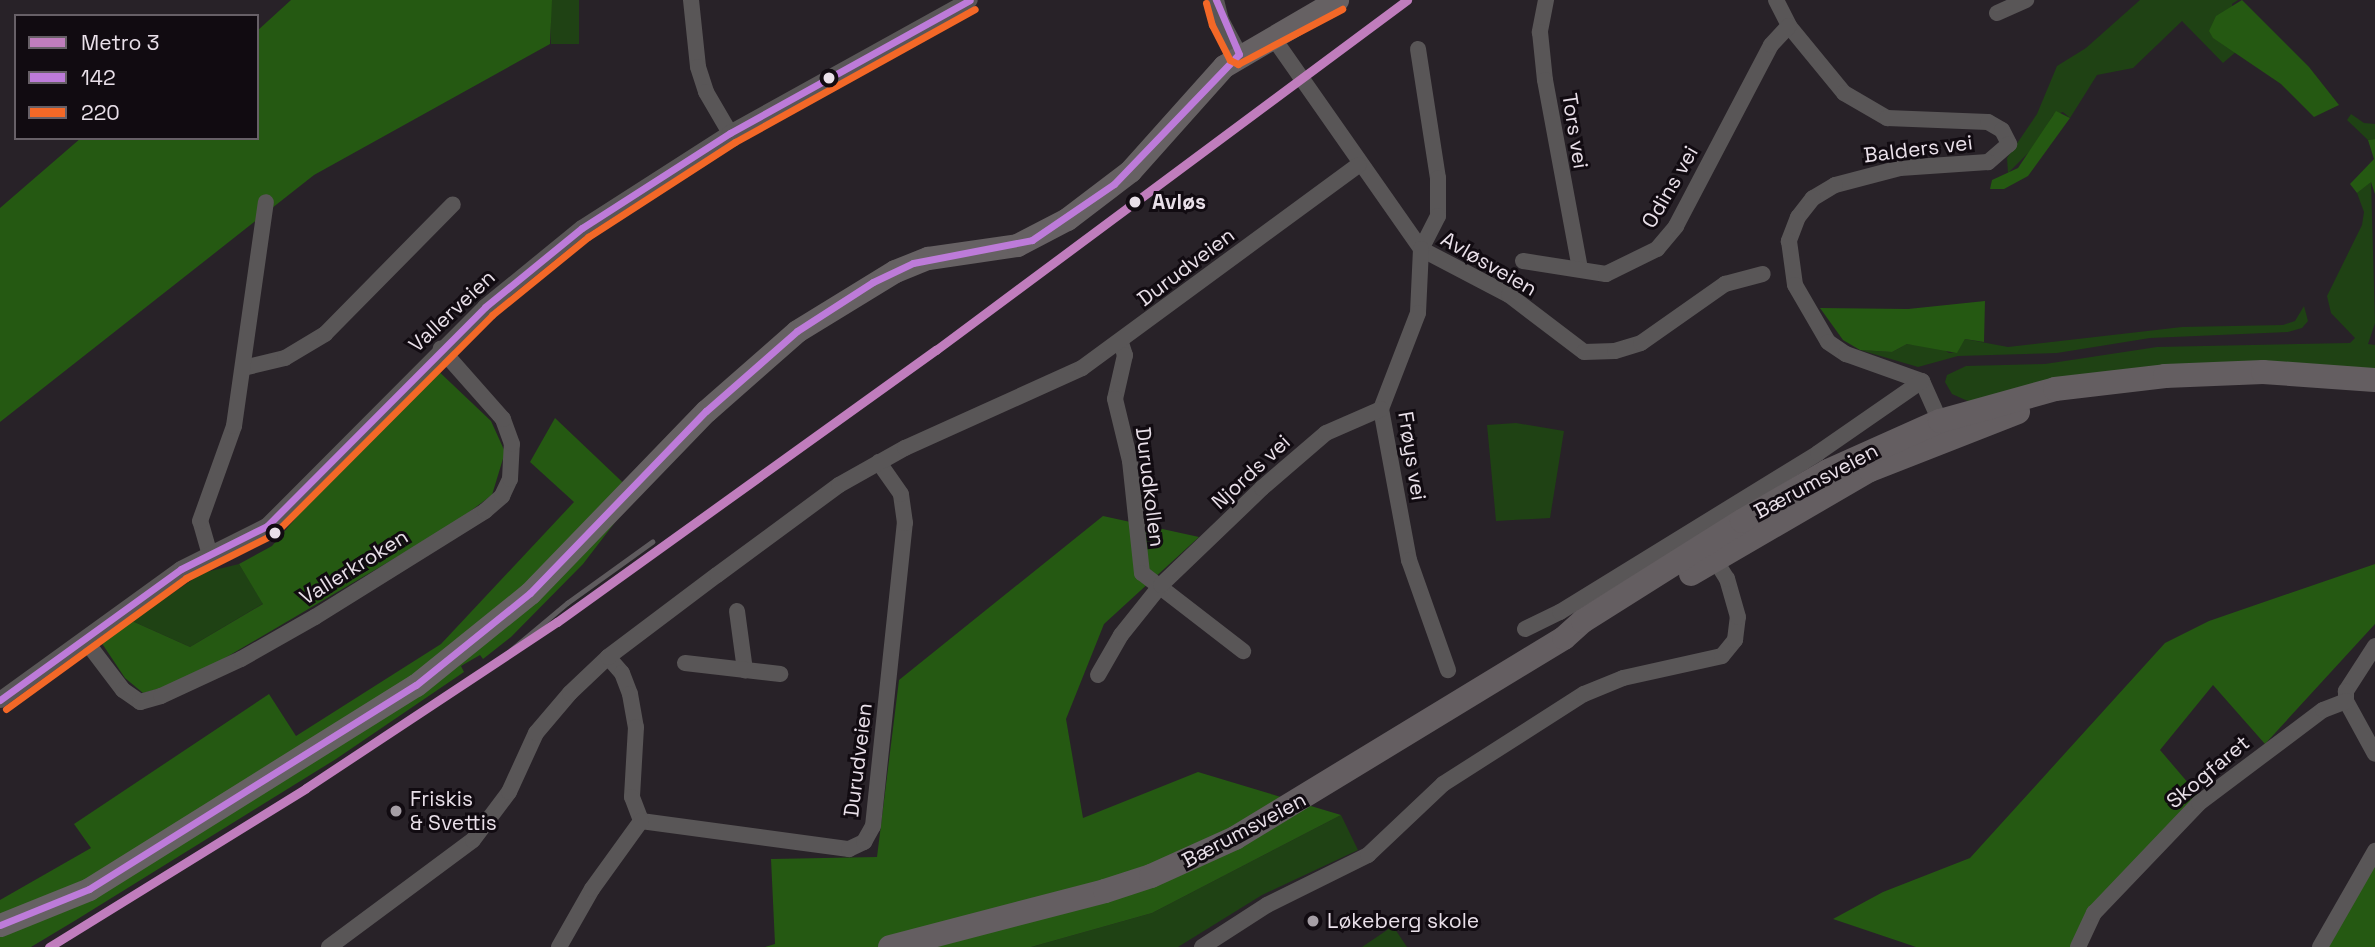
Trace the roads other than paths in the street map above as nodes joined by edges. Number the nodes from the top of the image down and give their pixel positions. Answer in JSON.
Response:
{"nodes":[{"id":1,"x":691,"y":0,"type":"edge"},
{"id":2,"x":970,"y":0,"type":"edge"},
{"id":3,"x":1216,"y":0,"type":"edge"},
{"id":4,"x":1337,"y":0,"type":"edge"},
{"id":5,"x":1546,"y":0,"type":"edge"},
{"id":6,"x":1776,"y":0,"type":"edge"},
{"id":7,"x":2026,"y":0,"type":"edge"},
{"id":8,"x":1997,"y":13,"type":"dead end"},
{"id":9,"x":1790,"y":26,"type":"junction"},
{"id":10,"x":1272,"y":36,"type":"junction"},
{"id":11,"x":1418,"y":49,"type":"dead end"},
{"id":12,"x":1239,"y":54,"type":"junction"},
{"id":13,"x":730,"y":133,"type":"junction"},
{"id":14,"x":1359,"y":164,"type":"junction"},
{"id":15,"x":266,"y":202,"type":"dead end"},
{"id":16,"x":453,"y":204,"type":"dead end"},
{"id":17,"x":1422,"y":249,"type":"junction"},
{"id":18,"x":1523,"y":261,"type":"dead end"},
{"id":19,"x":1580,"y":269,"type":"junction"},
{"id":20,"x":1763,"y":274,"type":"dead end"},
{"id":21,"x":1121,"y":343,"type":"junction"},
{"id":22,"x":441,"y":349,"type":"junction"},
{"id":23,"x":243,"y":368,"type":"junction"},
{"id":24,"x":2375,"y":380,"type":"edge"},
{"id":25,"x":1922,"y":381,"type":"junction"},
{"id":26,"x":1381,"y":410,"type":"junction"},
{"id":27,"x":1943,"y":429,"type":"junction"},
{"id":28,"x":879,"y":462,"type":"junction"},
{"id":29,"x":1711,"y":552,"type":"junction"},
{"id":30,"x":210,"y":555,"type":"junction"},
{"id":31,"x":1161,"y":585,"type":"junction"},
{"id":32,"x":737,"y":611,"type":"dead end"},
{"id":33,"x":1525,"y":629,"type":"dead end"},
{"id":34,"x":85,"y":640,"type":"junction"},
{"id":35,"x":2375,"y":646,"type":"edge"},
{"id":36,"x":1242,"y":651,"type":"dead end"},
{"id":37,"x":608,"y":657,"type":"junction"},
{"id":38,"x":685,"y":663,"type":"dead end"},
{"id":39,"x":744,"y":670,"type":"junction"},
{"id":40,"x":1448,"y":670,"type":"dead end"},
{"id":41,"x":780,"y":674,"type":"dead end"},
{"id":42,"x":1098,"y":675,"type":"dead end"},
{"id":43,"x":0,"y":700,"type":"edge"},
{"id":44,"x":2346,"y":701,"type":"junction"},
{"id":45,"x":2375,"y":754,"type":"edge"},
{"id":46,"x":641,"y":821,"type":"junction"},
{"id":47,"x":2375,"y":851,"type":"edge"},
{"id":48,"x":0,"y":925,"type":"edge"},
{"id":49,"x":329,"y":947,"type":"edge"},
{"id":50,"x":559,"y":947,"type":"edge"},
{"id":51,"x":890,"y":947,"type":"edge"},
{"id":52,"x":1202,"y":947,"type":"edge"},
{"id":53,"x":2078,"y":947,"type":"edge"},
{"id":54,"x":2320,"y":947,"type":"edge"}],
"edges":[{"from":1,"to":13,"type":"street"},
{"from":2,"to":13,"type":"street","name":"Vallerveien"},
{"from":3,"to":12,"type":"street"},
{"from":4,"to":10,"type":"street"},
{"from":5,"to":19,"type":"street","name":"Tors vei"},
{"from":6,"to":9,"type":"street","name":"Balders vei"},
{"from":7,"to":8,"type":"street"},
{"from":9,"to":19,"type":"street","name":"Odins vei"},
{"from":9,"to":25,"type":"street","name":"Balders vei"},
{"from":10,"to":12,"type":"street"},
{"from":10,"to":14,"type":"street","name":"Avløsveien"},
{"from":11,"to":17,"type":"street"},
{"from":12,"to":48,"type":"street"},
{"from":13,"to":22,"type":"street","name":"Vallerveien"},
{"from":14,"to":17,"type":"street","name":"Avløsveien"},
{"from":14,"to":21,"type":"street","name":"Durudveien"},
{"from":15,"to":23,"type":"street"},
{"from":16,"to":23,"type":"street"},
{"from":17,"to":20,"type":"street","name":"Avløsveien"},
{"from":17,"to":26,"type":"street","name":"Frøys vei"},
{"from":18,"to":19,"type":"street","name":"Odins vei"},
{"from":21,"to":28,"type":"street","name":"Durudveien"},
{"from":21,"to":31,"type":"street","name":"Durudkollen"},
{"from":22,"to":30,"type":"street","name":"Vallerveien"},
{"from":22,"to":34,"type":"street","name":"Vallerkroken"},
{"from":23,"to":30,"type":"street"},
{"from":24,"to":27,"type":"main road","name":"Bærumsveien"},
{"from":25,"to":27,"type":"street"},
{"from":25,"to":33,"type":"street","name":"Bærumsveien"},
{"from":26,"to":31,"type":"street","name":"Njords vei"},
{"from":26,"to":40,"type":"street","name":"Frøys vei"},
{"from":27,"to":29,"type":"main road","name":"Bærumsveien"},
{"from":28,"to":37,"type":"street","name":"Durudveien"},
{"from":28,"to":46,"type":"street","name":"Durudveien"},
{"from":29,"to":51,"type":"main road","name":"Bærumsveien"},
{"from":29,"to":52,"type":"street"},
{"from":30,"to":34,"type":"street","name":"Vallerveien"},
{"from":31,"to":36,"type":"street"},
{"from":31,"to":42,"type":"street","name":"Njords vei"},
{"from":32,"to":39,"type":"street"},
{"from":34,"to":43,"type":"street","name":"Vallerveien"},
{"from":35,"to":44,"type":"street"},
{"from":37,"to":46,"type":"street"},
{"from":37,"to":49,"type":"street","name":"Durudveien"},
{"from":38,"to":39,"type":"street"},
{"from":39,"to":41,"type":"street"},
{"from":44,"to":45,"type":"street"},
{"from":44,"to":53,"type":"street","name":"Skogfaret"},
{"from":46,"to":50,"type":"street"},
{"from":47,"to":54,"type":"street"}]}
